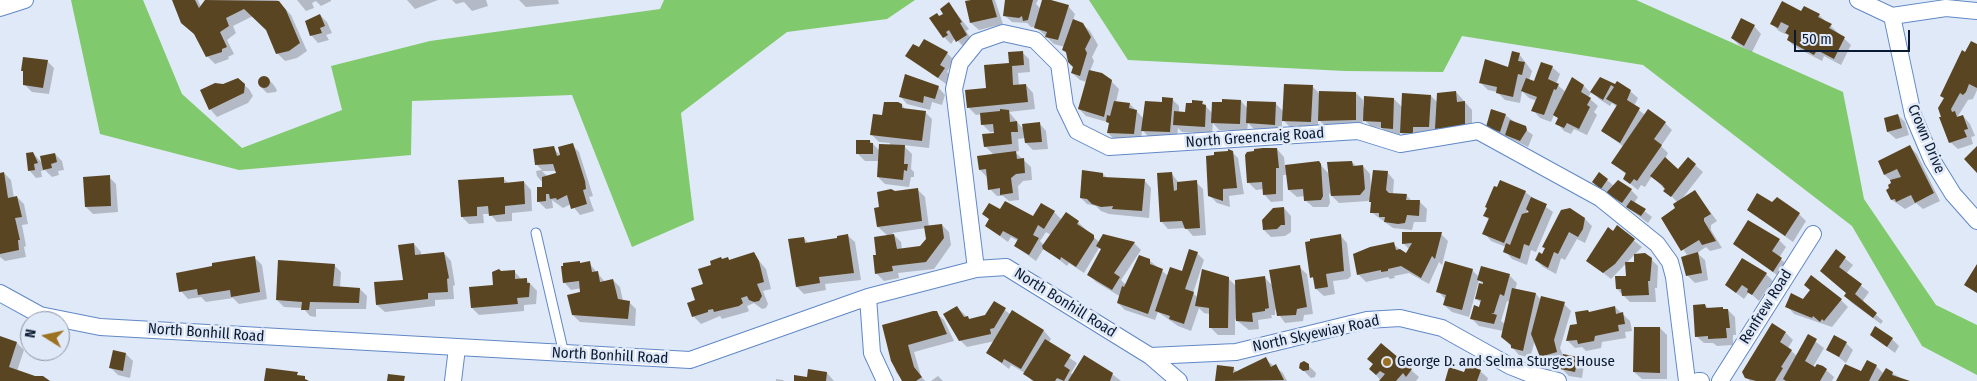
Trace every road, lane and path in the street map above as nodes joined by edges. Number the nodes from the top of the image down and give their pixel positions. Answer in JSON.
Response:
{"nodes":[{"id":1,"x":25,"y":0,"type":"edge"},
{"id":2,"x":1858,"y":0,"type":"edge"},
{"id":3,"x":0,"y":8,"type":"edge"},
{"id":4,"x":1977,"y":11,"type":"edge"},
{"id":5,"x":1892,"y":16,"type":"junction"},
{"id":6,"x":1977,"y":222,"type":"edge"},
{"id":7,"x":536,"y":233,"type":"dead end"},
{"id":8,"x":1812,"y":234,"type":"dead end"},
{"id":9,"x":976,"y":269,"type":"junction"},
{"id":10,"x":0,"y":293,"type":"edge"},
{"id":11,"x":868,"y":297,"type":"junction"},
{"id":12,"x":457,"y":348,"type":"junction"},
{"id":13,"x":564,"y":354,"type":"junction"},
{"id":14,"x":1150,"y":356,"type":"junction"},
{"id":15,"x":453,"y":381,"type":"edge"},
{"id":16,"x":885,"y":381,"type":"edge"},
{"id":17,"x":1179,"y":381,"type":"edge"},
{"id":18,"x":1558,"y":381,"type":"edge"},
{"id":19,"x":1687,"y":381,"type":"edge"},
{"id":20,"x":1720,"y":381,"type":"edge"}],
"edges":[{"from":1,"to":3,"type":"street"},
{"from":2,"to":5,"type":"street"},
{"from":4,"to":5,"type":"street"},
{"from":5,"to":6,"type":"street","name":"Crown Drive"},
{"from":7,"to":13,"type":"lane"},
{"from":8,"to":20,"type":"street","name":"Renfrew Road"},
{"from":9,"to":11,"type":"street","name":"North Bonhill Road"},
{"from":9,"to":14,"type":"street","name":"North Bonhill Road"},
{"from":9,"to":19,"type":"street","name":"North Greencraig Road"},
{"from":10,"to":12,"type":"street","name":"North Bonhill Road"},
{"from":11,"to":13,"type":"street","name":"North Bonhill Road"},
{"from":11,"to":16,"type":"street"},
{"from":12,"to":13,"type":"street","name":"North Bonhill Road"},
{"from":12,"to":15,"type":"street"},
{"from":14,"to":17,"type":"street","name":"North Bonhill Road"},
{"from":14,"to":18,"type":"street","name":"North Skyewiay Road"}]}
